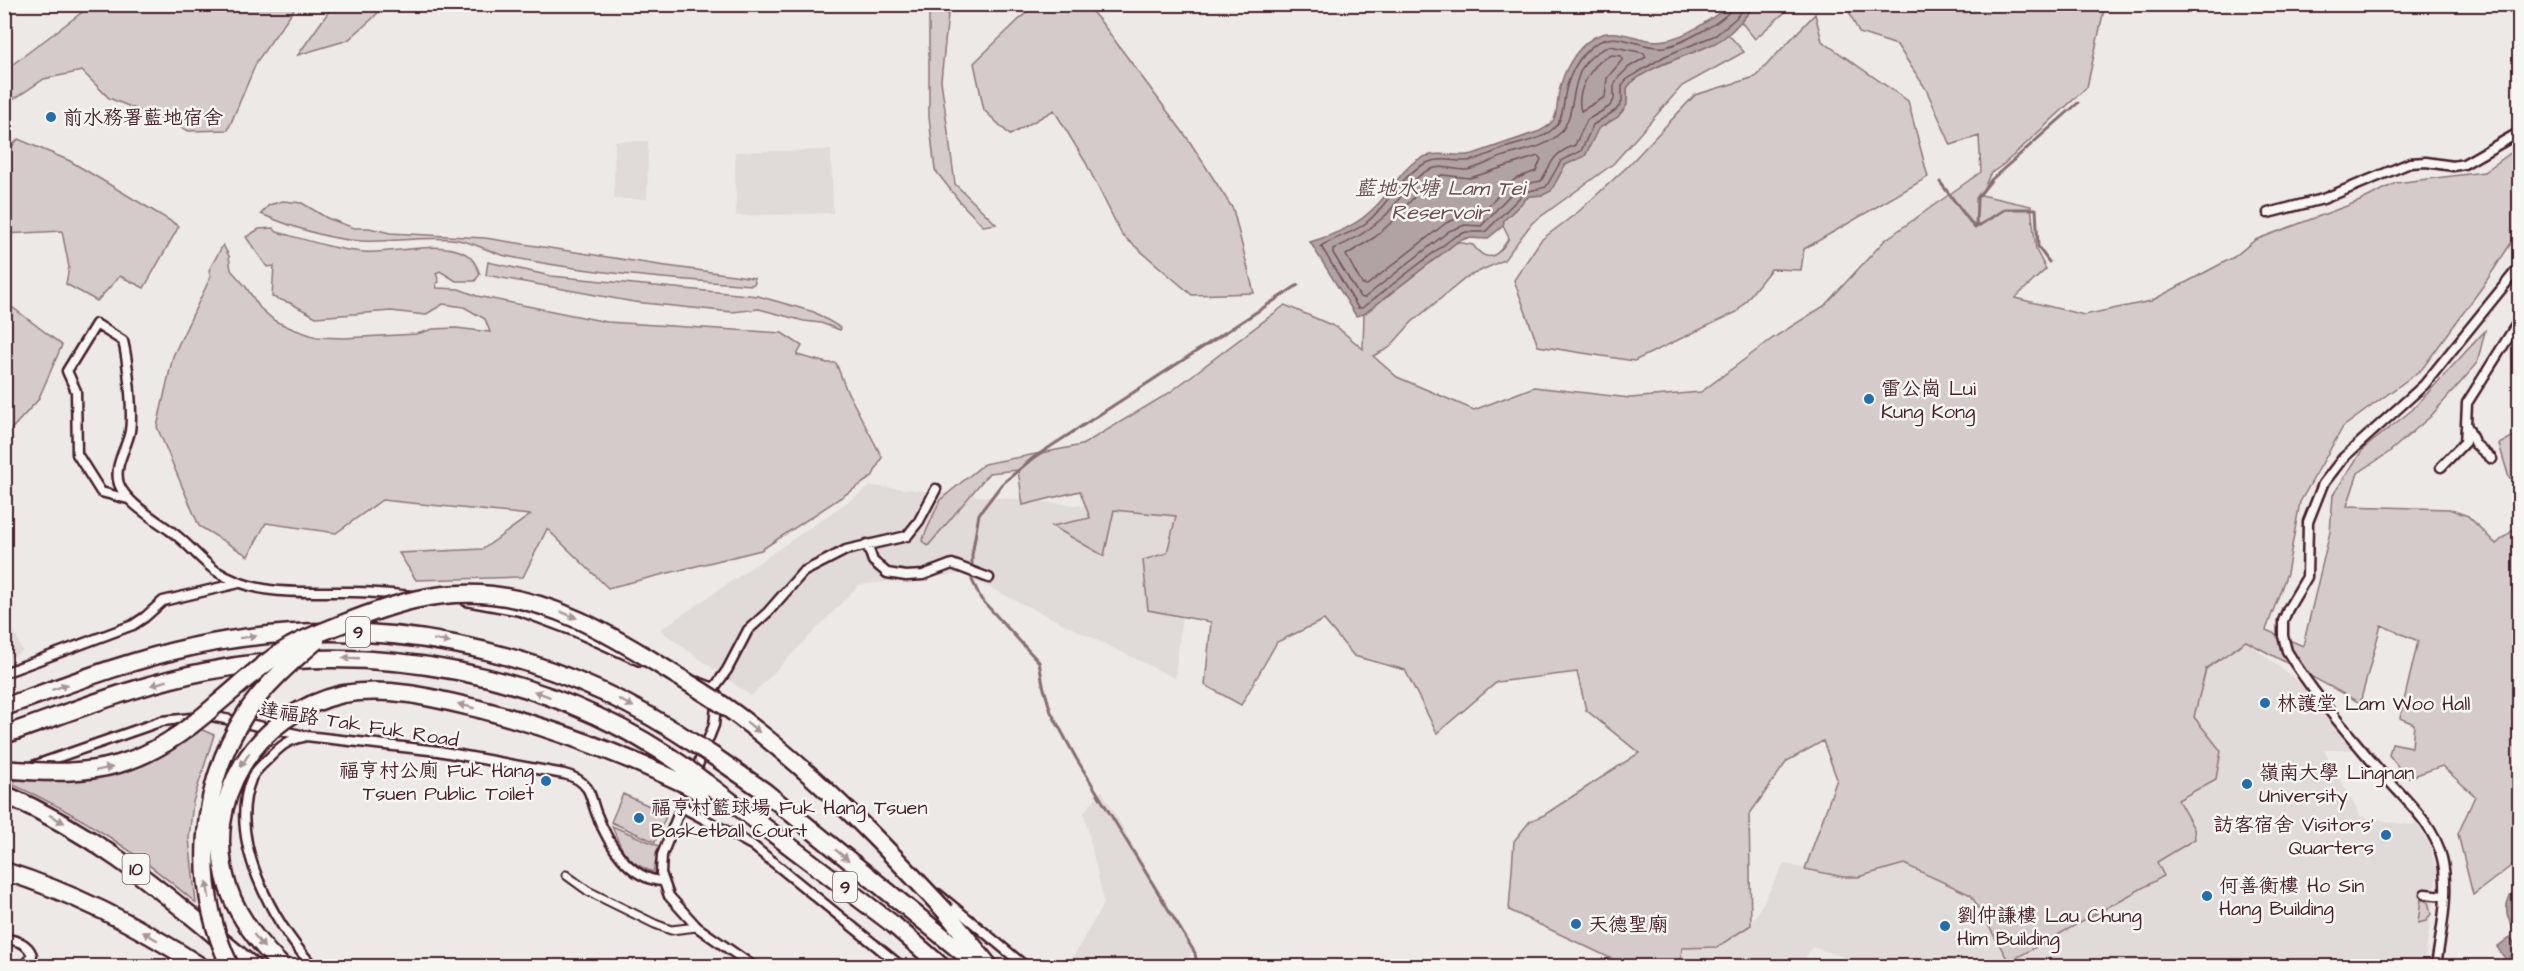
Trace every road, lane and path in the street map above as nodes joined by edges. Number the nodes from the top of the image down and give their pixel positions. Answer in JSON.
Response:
{"nodes":[{"id":1,"x":2520,"y":132,"type":"edge"},
{"id":2,"x":2268,"y":213,"type":"dead end"},
{"id":3,"x":2520,"y":266,"type":"edge"},
{"id":4,"x":2520,"y":319,"type":"edge"},
{"id":5,"x":2466,"y":424,"type":"junction"},
{"id":6,"x":2492,"y":459,"type":"dead end"},
{"id":7,"x":2441,"y":467,"type":"dead end"},
{"id":8,"x":936,"y":489,"type":"dead end"},
{"id":9,"x":128,"y":499,"type":"junction"},
{"id":10,"x":867,"y":544,"type":"junction"},
{"id":11,"x":988,"y":578,"type":"dead end"},
{"id":12,"x":239,"y":582,"type":"junction"},
{"id":13,"x":330,"y":628,"type":"junction"},
{"id":14,"x":4,"y":673,"type":"edge"},
{"id":15,"x":714,"y":688,"type":"junction"},
{"id":16,"x":4,"y":706,"type":"edge"},
{"id":17,"x":4,"y":735,"type":"edge"},
{"id":18,"x":306,"y":736,"type":"junction"},
{"id":19,"x":4,"y":769,"type":"edge"},
{"id":20,"x":685,"y":776,"type":"junction"},
{"id":21,"x":4,"y":777,"type":"edge"},
{"id":22,"x":4,"y":794,"type":"edge"},
{"id":23,"x":680,"y":806,"type":"junction"},
{"id":24,"x":4,"y":872,"type":"edge"},
{"id":25,"x":911,"y":873,"type":"dead end"},
{"id":26,"x":566,"y":875,"type":"dead end"},
{"id":27,"x":662,"y":881,"type":"junction"},
{"id":28,"x":2425,"y":894,"type":"dead end"},
{"id":29,"x":2444,"y":896,"type":"junction"},
{"id":30,"x":697,"y":927,"type":"junction"},
{"id":31,"x":4,"y":938,"type":"edge"},
{"id":32,"x":26,"y":966,"type":"edge"},
{"id":33,"x":200,"y":966,"type":"edge"},
{"id":34,"x":230,"y":966,"type":"edge"},
{"id":35,"x":252,"y":966,"type":"edge"},
{"id":36,"x":282,"y":966,"type":"edge"},
{"id":37,"x":313,"y":966,"type":"edge"},
{"id":38,"x":753,"y":966,"type":"edge"},
{"id":39,"x":901,"y":966,"type":"edge"},
{"id":40,"x":941,"y":966,"type":"edge"},
{"id":41,"x":979,"y":966,"type":"edge"},
{"id":42,"x":989,"y":966,"type":"edge"},
{"id":43,"x":1025,"y":966,"type":"edge"},
{"id":44,"x":2436,"y":966,"type":"edge"}],
"edges":[{"from":1,"to":2,"type":"street"},
{"from":3,"to":29,"type":"street"},
{"from":4,"to":5,"type":"street"},
{"from":5,"to":6,"type":"street"},
{"from":5,"to":7,"type":"street"},
{"from":8,"to":10,"type":"street"},
{"from":9,"to":9,"type":"street"},
{"from":9,"to":12,"type":"street"},
{"from":10,"to":11,"type":"street"},
{"from":10,"to":15,"type":"street"},
{"from":12,"to":14,"type":"street"},
{"from":12,"to":15,"type":"street"},
{"from":19,"to":13,"type":"highway","one_way":true,"bridge":true},
{"from":34,"to":13,"type":"highway","one_way":true,"bridge":true},
{"from":13,"to":42,"type":"highway","one_way":true,"bridge":true},
{"from":15,"to":23,"type":"street"},
{"from":16,"to":41,"type":"highway","number":"9","one_way":true},
{"from":20,"to":17,"type":"highway","number":"9","one_way":true},
{"from":18,"to":21,"type":"street","name":"達福路 Tak Fuk Road"},
{"from":18,"to":27,"type":"street","name":"達福路 Tak Fuk Road"},
{"from":18,"to":37,"type":"street"},
{"from":20,"to":36,"type":"highway","one_way":true,"bridge":true},
{"from":20,"to":40,"type":"highway","number":"9","bridge":true},
{"from":22,"to":35,"type":"highway","number":"10","one_way":true,"bridge":true},
{"from":23,"to":27,"type":"street"},
{"from":23,"to":39,"type":"street"},
{"from":33,"to":24,"type":"highway","one_way":true},
{"from":25,"to":43,"type":"street"},
{"from":26,"to":30,"type":"street"},
{"from":27,"to":30,"type":"street"},
{"from":28,"to":29,"type":"street"},
{"from":29,"to":44,"type":"street"},
{"from":30,"to":38,"type":"street"},
{"from":31,"to":32,"type":"street"}]}
